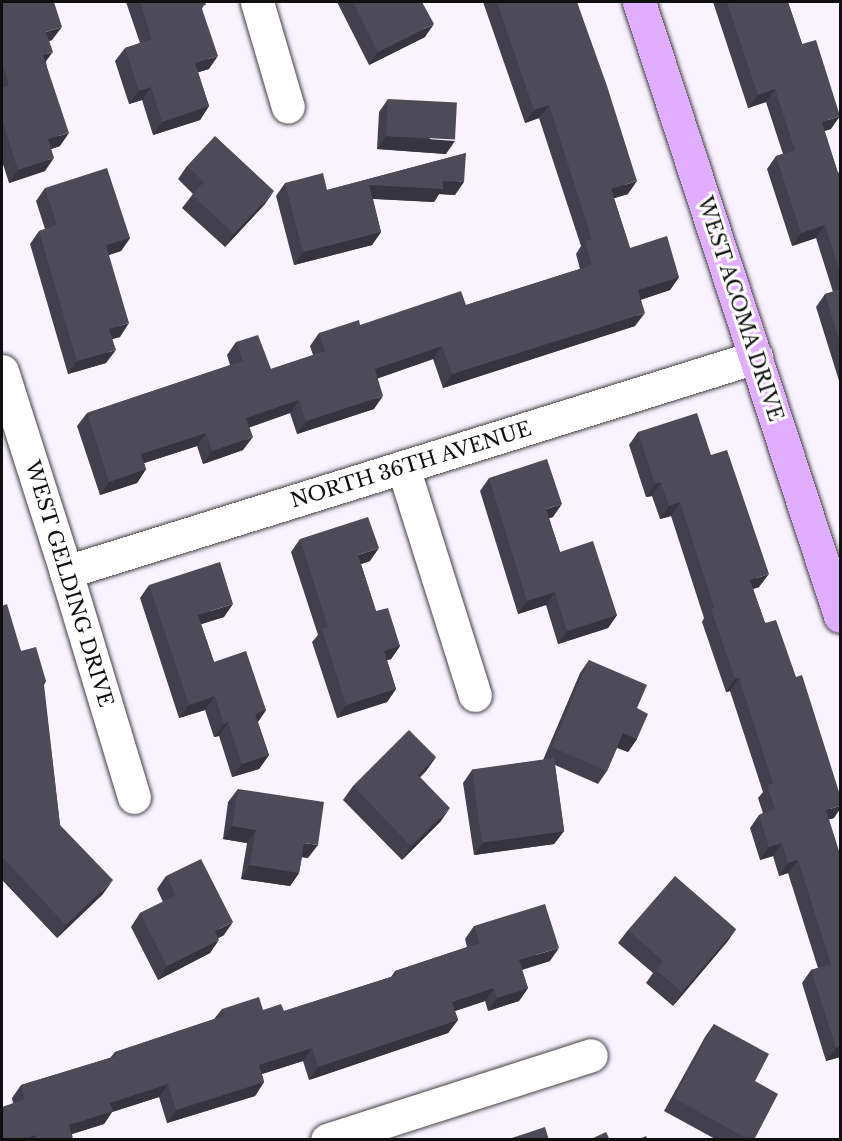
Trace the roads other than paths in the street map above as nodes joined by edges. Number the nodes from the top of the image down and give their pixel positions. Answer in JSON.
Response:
{"nodes":[{"id":1,"x":257,"y":2,"type":"edge"},
{"id":2,"x":639,"y":2,"type":"edge"},
{"id":3,"x":288,"y":107,"type":"dead end"},
{"id":4,"x":756,"y":357,"type":"junction"},
{"id":5,"x":2,"y":371,"type":"edge"},
{"id":6,"x":403,"y":467,"type":"junction"},
{"id":7,"x":66,"y":573,"type":"junction"},
{"id":8,"x":840,"y":616,"type":"edge"},
{"id":9,"x":475,"y":695,"type":"dead end"},
{"id":10,"x":134,"y":797,"type":"dead end"},
{"id":11,"x":591,"y":1055,"type":"dead end"},
{"id":12,"x":327,"y":1140,"type":"edge"}],
"edges":[{"from":1,"to":3,"type":"street"},
{"from":2,"to":4,"type":"street","name":"WEST ACOMA DRIVE"},
{"from":4,"to":6,"type":"street","name":"NORTH 36TH AVENUE"},
{"from":4,"to":8,"type":"street","name":"WEST ACOMA DRIVE"},
{"from":5,"to":7,"type":"street","name":"WEST GELDING DRIVE"},
{"from":6,"to":7,"type":"street","name":"NORTH 36TH AVENUE"},
{"from":6,"to":9,"type":"street"},
{"from":7,"to":10,"type":"street","name":"WEST GELDING DRIVE"},
{"from":11,"to":12,"type":"street"}]}
